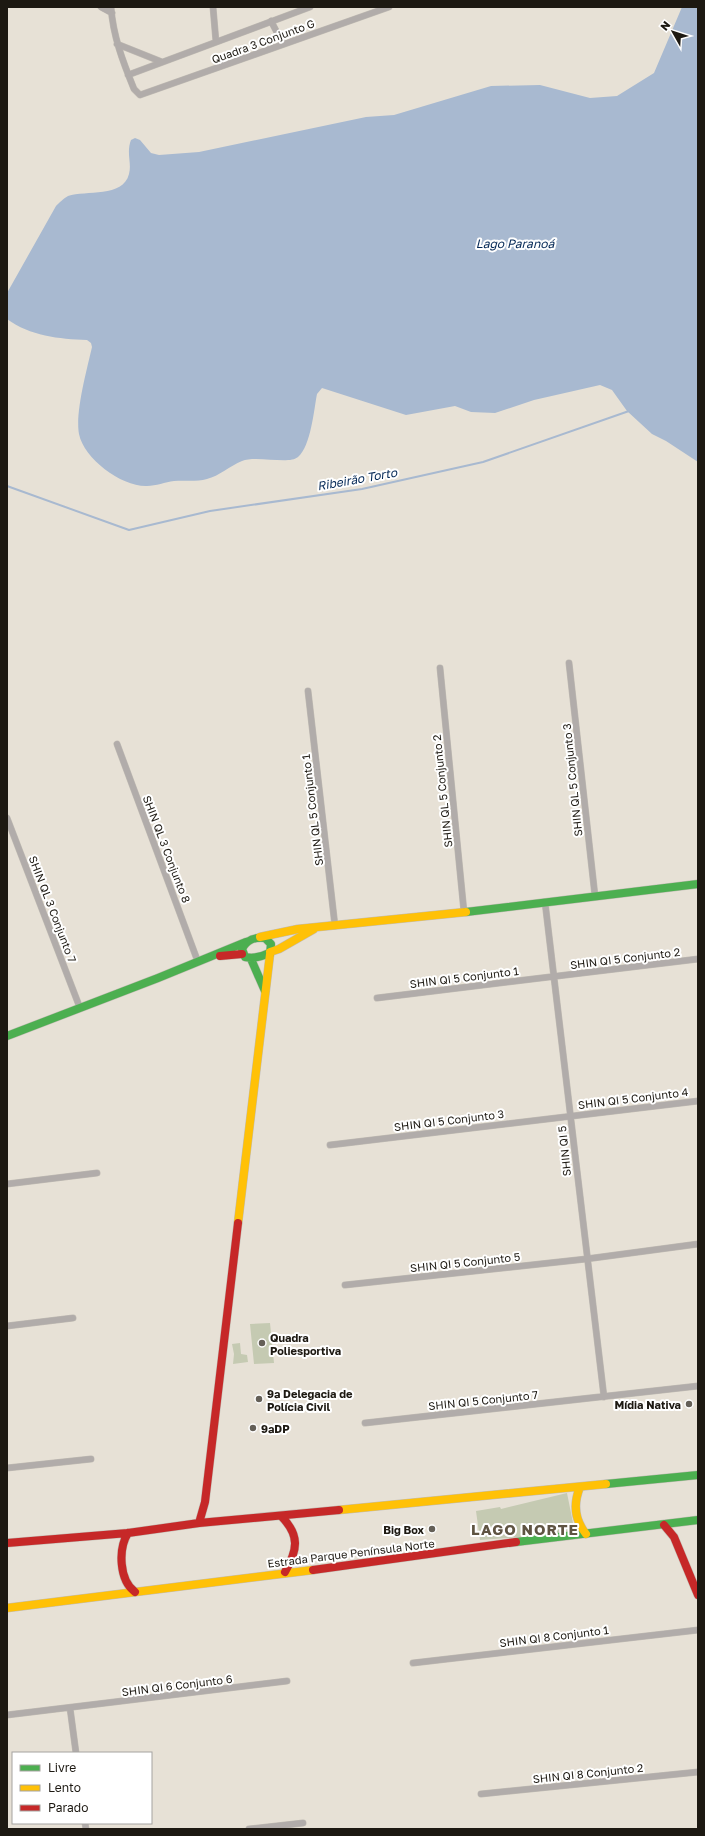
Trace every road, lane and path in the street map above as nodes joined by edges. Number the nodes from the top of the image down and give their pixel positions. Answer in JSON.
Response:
{"nodes":[{"id":1,"x":101,"y":7,"type":"edge"},
{"id":2,"x":213,"y":7,"type":"edge"},
{"id":3,"x":310,"y":7,"type":"edge"},
{"id":4,"x":389,"y":7,"type":"edge"},
{"id":5,"x":111,"y":10,"type":"edge"},
{"id":6,"x":271,"y":21,"type":"junction"},
{"id":7,"x":216,"y":42,"type":"junction"},
{"id":8,"x":117,"y":44,"type":"junction"},
{"id":9,"x":283,"y":44,"type":"junction"},
{"id":10,"x":162,"y":62,"type":"junction"},
{"id":11,"x":128,"y":75,"type":"junction"},
{"id":12,"x":569,"y":663,"type":"dead end"},
{"id":13,"x":440,"y":668,"type":"dead end"},
{"id":14,"x":308,"y":691,"type":"dead end"},
{"id":15,"x":117,"y":744,"type":"dead end"},
{"id":16,"x":7,"y":818,"type":"edge"},
{"id":17,"x":698,"y":884,"type":"edge"},
{"id":18,"x":595,"y":896,"type":"junction"},
{"id":19,"x":545,"y":902,"type":"junction"},
{"id":20,"x":464,"y":912,"type":"junction"},
{"id":21,"x":335,"y":926,"type":"junction"},
{"id":22,"x":316,"y":928,"type":"junction"},
{"id":23,"x":260,"y":937,"type":"junction"},
{"id":24,"x":246,"y":942,"type":"junction"},
{"id":25,"x":269,"y":952,"type":"junction"},
{"id":26,"x":242,"y":954,"type":"junction"},
{"id":27,"x":209,"y":958,"type":"junction"},
{"id":28,"x":251,"y":959,"type":"junction"},
{"id":29,"x":698,"y":959,"type":"edge"},
{"id":30,"x":198,"y":962,"type":"junction"},
{"id":31,"x":554,"y":977,"type":"junction"},
{"id":32,"x":264,"y":991,"type":"junction"},
{"id":33,"x":377,"y":998,"type":"dead end"},
{"id":34,"x":80,"y":1008,"type":"junction"},
{"id":35,"x":7,"y":1036,"type":"edge"},
{"id":36,"x":698,"y":1101,"type":"edge"},
{"id":37,"x":570,"y":1116,"type":"junction"},
{"id":38,"x":330,"y":1145,"type":"dead end"},
{"id":39,"x":97,"y":1173,"type":"dead end"},
{"id":40,"x":7,"y":1184,"type":"edge"},
{"id":41,"x":698,"y":1244,"type":"edge"},
{"id":42,"x":586,"y":1258,"type":"junction"},
{"id":43,"x":345,"y":1285,"type":"dead end"},
{"id":44,"x":73,"y":1318,"type":"dead end"},
{"id":45,"x":7,"y":1326,"type":"edge"},
{"id":46,"x":698,"y":1386,"type":"edge"},
{"id":47,"x":604,"y":1397,"type":"junction"},
{"id":48,"x":364,"y":1423,"type":"dead end"},
{"id":49,"x":91,"y":1459,"type":"dead end"},
{"id":50,"x":7,"y":1468,"type":"edge"},
{"id":51,"x":698,"y":1475,"type":"edge"},
{"id":52,"x":580,"y":1487,"type":"junction"},
{"id":53,"x":205,"y":1502,"type":"junction"},
{"id":54,"x":281,"y":1516,"type":"junction"},
{"id":55,"x":698,"y":1520,"type":"edge"},
{"id":56,"x":210,"y":1522,"type":"junction"},
{"id":57,"x":199,"y":1523,"type":"junction"},
{"id":58,"x":681,"y":1523,"type":"junction"},
{"id":59,"x":664,"y":1525,"type":"junction"},
{"id":60,"x":128,"y":1533,"type":"junction"},
{"id":61,"x":586,"y":1534,"type":"junction"},
{"id":62,"x":674,"y":1537,"type":"junction"},
{"id":63,"x":7,"y":1543,"type":"edge"},
{"id":64,"x":285,"y":1572,"type":"junction"},
{"id":65,"x":135,"y":1592,"type":"junction"},
{"id":66,"x":698,"y":1595,"type":"edge"},
{"id":67,"x":7,"y":1608,"type":"edge"},
{"id":68,"x":698,"y":1630,"type":"edge"},
{"id":69,"x":413,"y":1663,"type":"dead end"},
{"id":70,"x":287,"y":1681,"type":"dead end"},
{"id":71,"x":70,"y":1708,"type":"junction"},
{"id":72,"x":7,"y":1716,"type":"edge"},
{"id":73,"x":76,"y":1752,"type":"edge"},
{"id":74,"x":698,"y":1772,"type":"edge"},
{"id":75,"x":481,"y":1794,"type":"dead end"},
{"id":76,"x":303,"y":1823,"type":"dead end"},
{"id":77,"x":249,"y":1829,"type":"edge"}],
"edges":[{"from":1,"to":5,"type":"street"},
{"from":2,"to":7,"type":"street"},
{"from":3,"to":6,"type":"street"},
{"from":4,"to":9,"type":"street","name":"Quadra 3 Conjunto G"},
{"from":5,"to":8,"type":"street"},
{"from":6,"to":7,"type":"street"},
{"from":6,"to":9,"type":"street"},
{"from":7,"to":10,"type":"street"},
{"from":8,"to":10,"type":"street"},
{"from":8,"to":11,"type":"street"},
{"from":9,"to":11,"type":"street","name":"Quadra 3 Conjunto G"},
{"from":10,"to":11,"type":"street"},
{"from":12,"to":18,"type":"street","name":"SHIN QL 5 Conjunto 3"},
{"from":13,"to":20,"type":"street","name":"SHIN QL 5 Conjunto 2"},
{"from":14,"to":21,"type":"street","name":"SHIN QL 5 Conjunto 1"},
{"from":15,"to":30,"type":"street","name":"SHIN QL 3 Conjunto 8"},
{"from":16,"to":34,"type":"street","name":"SHIN QL 3 Conjunto 7"},
{"from":17,"to":18,"type":"street"},
{"from":18,"to":19,"type":"street"},
{"from":19,"to":20,"type":"street"},
{"from":19,"to":31,"type":"street","name":"SHIN QI 5"},
{"from":20,"to":21,"type":"street"},
{"from":21,"to":22,"type":"street"},
{"from":22,"to":23,"type":"street"},
{"from":22,"to":25,"type":"street"},
{"from":23,"to":24,"type":"street"},
{"from":23,"to":25,"type":"street"},
{"from":24,"to":26,"type":"street"},
{"from":24,"to":27,"type":"street"},
{"from":25,"to":28,"type":"street"},
{"from":25,"to":32,"type":"street"},
{"from":26,"to":27,"type":"street"},
{"from":26,"to":28,"type":"street"},
{"from":27,"to":30,"type":"street"},
{"from":28,"to":32,"type":"street"},
{"from":29,"to":31,"type":"street","name":"SHIN QI 5 Conjunto 2"},
{"from":30,"to":34,"type":"street"},
{"from":31,"to":33,"type":"street","name":"SHIN QI 5 Conjunto 1"},
{"from":31,"to":37,"type":"street","name":"SHIN QI 5"},
{"from":32,"to":53,"type":"street"},
{"from":34,"to":35,"type":"street"},
{"from":36,"to":37,"type":"street","name":"SHIN QI 5 Conjunto 4"},
{"from":37,"to":38,"type":"street","name":"SHIN QI 5 Conjunto 3"},
{"from":37,"to":42,"type":"street","name":"SHIN QI 5"},
{"from":39,"to":40,"type":"street"},
{"from":41,"to":42,"type":"street","name":"SHIN QI 5 Conjunto 5"},
{"from":42,"to":43,"type":"street","name":"SHIN QI 5 Conjunto 5"},
{"from":42,"to":47,"type":"street","name":"SHIN QI 5"},
{"from":44,"to":45,"type":"street"},
{"from":46,"to":47,"type":"street","name":"SHIN QI 5 Conjunto 7"},
{"from":47,"to":48,"type":"street","name":"SHIN QI 5 Conjunto 7"},
{"from":49,"to":50,"type":"street"},
{"from":51,"to":52,"type":"street"},
{"from":52,"to":54,"type":"street"},
{"from":52,"to":61,"type":"street"},
{"from":53,"to":56,"type":"street"},
{"from":53,"to":57,"type":"street"},
{"from":54,"to":56,"type":"street"},
{"from":54,"to":64,"type":"street"},
{"from":55,"to":58,"type":"street","name":"Estrada Parque Península Norte"},
{"from":56,"to":57,"type":"street"},
{"from":57,"to":60,"type":"street"},
{"from":58,"to":59,"type":"street","name":"Estrada Parque Península Norte"},
{"from":58,"to":62,"type":"street"},
{"from":59,"to":61,"type":"street","name":"Estrada Parque Península Norte"},
{"from":59,"to":62,"type":"street"},
{"from":60,"to":63,"type":"street"},
{"from":60,"to":65,"type":"street"},
{"from":61,"to":64,"type":"street","name":"Estrada Parque Península Norte"},
{"from":62,"to":66,"type":"street"},
{"from":64,"to":65,"type":"street","name":"Estrada Parque Península Norte"},
{"from":65,"to":67,"type":"street","name":"Estrada Parque Península Norte"},
{"from":68,"to":69,"type":"street","name":"SHIN QI 8 Conjunto 1"},
{"from":70,"to":71,"type":"street","name":"SHIN QI 6 Conjunto 6"},
{"from":71,"to":72,"type":"street","name":"SHIN QI 6 Conjunto 6"},
{"from":71,"to":73,"type":"street"},
{"from":74,"to":75,"type":"street","name":"SHIN QI 8 Conjunto 2"},
{"from":76,"to":77,"type":"street"}]}
